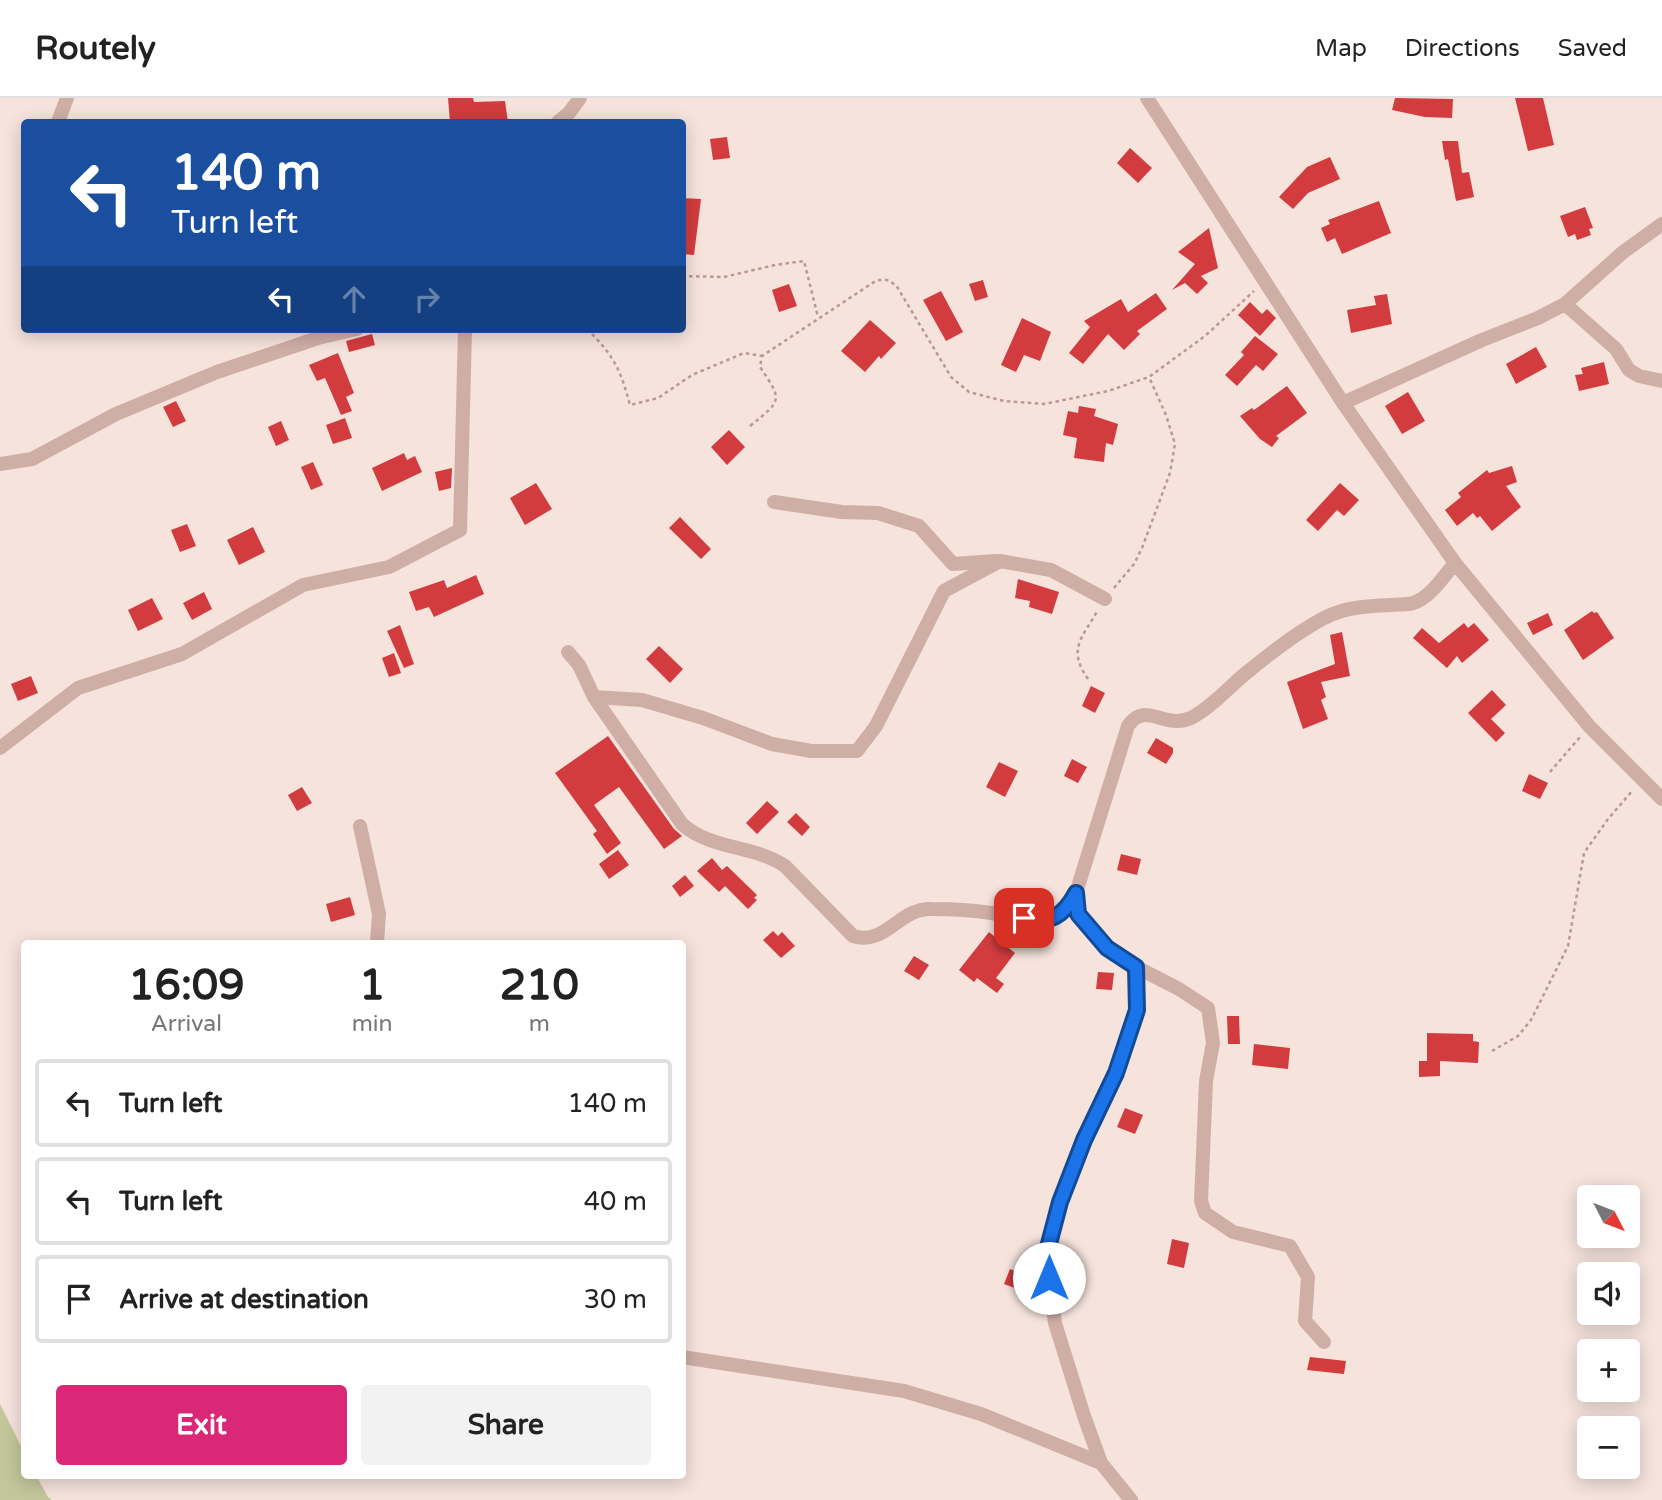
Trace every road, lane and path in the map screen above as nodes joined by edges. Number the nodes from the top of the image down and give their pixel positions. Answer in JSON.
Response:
{"nodes":[{"id":1,"x":67,"y":98,"type":"edge"},
{"id":2,"x":580,"y":98,"type":"edge"},
{"id":3,"x":1147,"y":98,"type":"edge"},
{"id":4,"x":59,"y":119,"type":"edge"},
{"id":5,"x":562,"y":119,"type":"edge"},
{"id":6,"x":1662,"y":224,"type":"edge"},
{"id":7,"x":686,"y":276,"type":"edge"},
{"id":8,"x":1265,"y":280,"type":"junction"},
{"id":9,"x":1565,"y":304,"type":"junction"},
{"id":10,"x":818,"y":317,"type":"junction"},
{"id":11,"x":340,"y":333,"type":"edge"},
{"id":12,"x":465,"y":333,"type":"edge"},
{"id":13,"x":591,"y":333,"type":"edge"},
{"id":14,"x":762,"y":356,"type":"junction"},
{"id":15,"x":1149,"y":377,"type":"junction"},
{"id":16,"x":1662,"y":381,"type":"edge"},
{"id":17,"x":1343,"y":403,"type":"junction"},
{"id":18,"x":750,"y":426,"type":"dead end"},
{"id":19,"x":0,"y":464,"type":"edge"},
{"id":20,"x":774,"y":502,"type":"dead end"},
{"id":21,"x":1000,"y":561,"type":"junction"},
{"id":22,"x":1455,"y":563,"type":"junction"},
{"id":23,"x":1105,"y":599,"type":"junction"},
{"id":24,"x":568,"y":652,"type":"dead end"},
{"id":25,"x":1088,"y":679,"type":"dead end"},
{"id":26,"x":594,"y":697,"type":"junction"},
{"id":27,"x":1589,"y":726,"type":"junction"},
{"id":28,"x":0,"y":748,"type":"edge"},
{"id":29,"x":1550,"y":772,"type":"dead end"},
{"id":30,"x":1642,"y":779,"type":"junction"},
{"id":31,"x":1662,"y":799,"type":"edge"},
{"id":32,"x":360,"y":826,"type":"dead end"},
{"id":33,"x":1076,"y":893,"type":"junction"},
{"id":34,"x":377,"y":940,"type":"edge"},
{"id":35,"x":1136,"y":967,"type":"junction"},
{"id":36,"x":1492,"y":1051,"type":"dead end"},
{"id":37,"x":1324,"y":1342,"type":"dead end"},
{"id":38,"x":686,"y":1358,"type":"edge"},
{"id":39,"x":1101,"y":1463,"type":"junction"},
{"id":40,"x":1131,"y":1500,"type":"edge"}],
"edges":[{"from":1,"to":4,"type":"street"},
{"from":2,"to":5,"type":"street"},
{"from":3,"to":8,"type":"street"},
{"from":6,"to":9,"type":"street"},
{"from":7,"to":10,"type":"path"},
{"from":8,"to":15,"type":"path"},
{"from":8,"to":17,"type":"street"},
{"from":9,"to":16,"type":"street"},
{"from":9,"to":17,"type":"street"},
{"from":10,"to":14,"type":"path"},
{"from":10,"to":15,"type":"path"},
{"from":11,"to":19,"type":"street"},
{"from":12,"to":28,"type":"street"},
{"from":13,"to":14,"type":"path"},
{"from":14,"to":18,"type":"path"},
{"from":15,"to":23,"type":"path"},
{"from":17,"to":22,"type":"street"},
{"from":20,"to":21,"type":"street"},
{"from":21,"to":23,"type":"street"},
{"from":21,"to":26,"type":"street"},
{"from":22,"to":27,"type":"street"},
{"from":22,"to":33,"type":"street"},
{"from":23,"to":25,"type":"path"},
{"from":24,"to":26,"type":"street"},
{"from":26,"to":33,"type":"street"},
{"from":27,"to":29,"type":"path"},
{"from":27,"to":30,"type":"street"},
{"from":30,"to":31,"type":"street"},
{"from":30,"to":36,"type":"path"},
{"from":32,"to":34,"type":"street"},
{"from":33,"to":35,"type":"street"},
{"from":35,"to":37,"type":"street"},
{"from":35,"to":39,"type":"street"},
{"from":38,"to":39,"type":"street"},
{"from":39,"to":40,"type":"street"}]}
